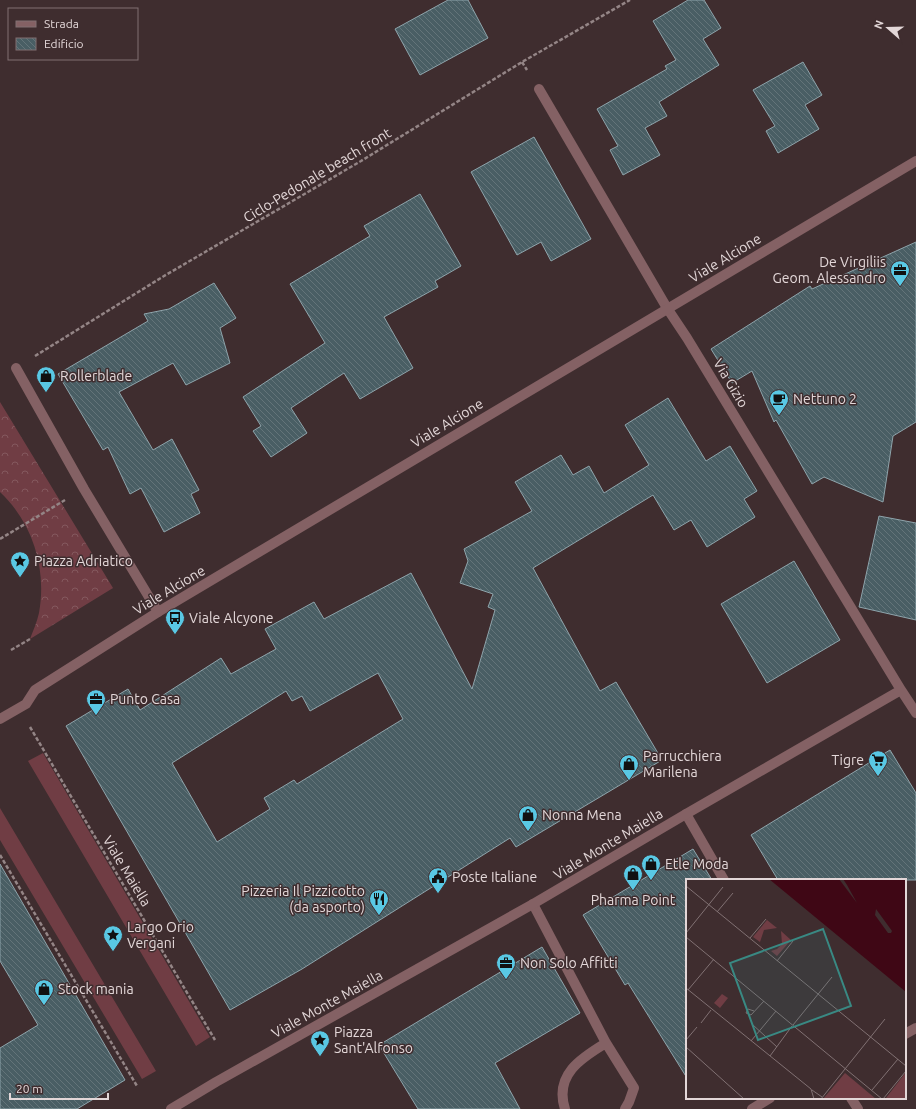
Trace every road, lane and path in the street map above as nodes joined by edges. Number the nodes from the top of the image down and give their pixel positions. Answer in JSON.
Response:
{"nodes":[{"id":1,"x":630,"y":0,"type":"edge"},
{"id":2,"x":539,"y":89,"type":"dead end"},
{"id":3,"x":916,"y":161,"type":"edge"},
{"id":4,"x":667,"y":308,"type":"junction"},
{"id":5,"x":16,"y":368,"type":"joint"},
{"id":6,"x":84,"y":489,"type":"junction"},
{"id":7,"x":0,"y":539,"type":"edge"},
{"id":8,"x":158,"y":612,"type":"junction"},
{"id":9,"x":30,"y":639,"type":"dead end"},
{"id":10,"x":11,"y":650,"type":"dead end"},
{"id":11,"x":901,"y":690,"type":"junction"},
{"id":12,"x":912,"y":698,"type":"edge"},
{"id":13,"x":916,"y":713,"type":"edge"},
{"id":14,"x":0,"y":719,"type":"edge"},
{"id":15,"x":30,"y":726,"type":"dead end"},
{"id":16,"x":686,"y":814,"type":"junction"},
{"id":17,"x":0,"y":855,"type":"edge"},
{"id":18,"x":723,"y":879,"type":"edge"},
{"id":19,"x":533,"y":904,"type":"junction"},
{"id":20,"x":916,"y":1028,"type":"edge"},
{"id":21,"x":906,"y":1033,"type":"edge"},
{"id":22,"x":215,"y":1040,"type":"dead end"},
{"id":23,"x":606,"y":1043,"type":"junction"},
{"id":24,"x":137,"y":1086,"type":"dead end"},
{"id":25,"x":768,"y":1099,"type":"edge"},
{"id":26,"x":852,"y":1099,"type":"edge"},
{"id":27,"x":171,"y":1109,"type":"edge"},
{"id":28,"x":565,"y":1109,"type":"edge"},
{"id":29,"x":626,"y":1109,"type":"edge"},
{"id":30,"x":752,"y":1109,"type":"edge"},
{"id":31,"x":858,"y":1109,"type":"edge"}],
"edges":[{"from":1,"to":5,"type":"path","name":"Ciclo-Pedonale beach front"},
{"from":2,"to":4,"type":"street","name":"Via Gizio"},
{"from":3,"to":4,"type":"street","name":"Viale Alcione"},
{"from":4,"to":8,"type":"street","name":"Viale Alcione"},
{"from":4,"to":11,"type":"street","name":"Via Gizio"},
{"from":5,"to":6,"type":"street"},
{"from":6,"to":7,"type":"path"},
{"from":6,"to":8,"type":"street"},
{"from":8,"to":14,"type":"street","name":"Viale Alcione"},
{"from":9,"to":10,"type":"path"},
{"from":11,"to":12,"type":"street"},
{"from":11,"to":16,"type":"street","name":"Viale Monte Maiella"},
{"from":12,"to":13,"type":"street"},
{"from":15,"to":22,"type":"path","name":"Viale Maiella"},
{"from":16,"to":18,"type":"street"},
{"from":16,"to":19,"type":"street","name":"Viale Monte Maiella"},
{"from":17,"to":24,"type":"path"},
{"from":19,"to":23,"type":"street"},
{"from":19,"to":27,"type":"street","name":"Viale Monte Maiella"},
{"from":20,"to":21,"type":"street"},
{"from":23,"to":28,"type":"street"},
{"from":23,"to":29,"type":"street"},
{"from":25,"to":30,"type":"street"},
{"from":26,"to":31,"type":"street"}]}
